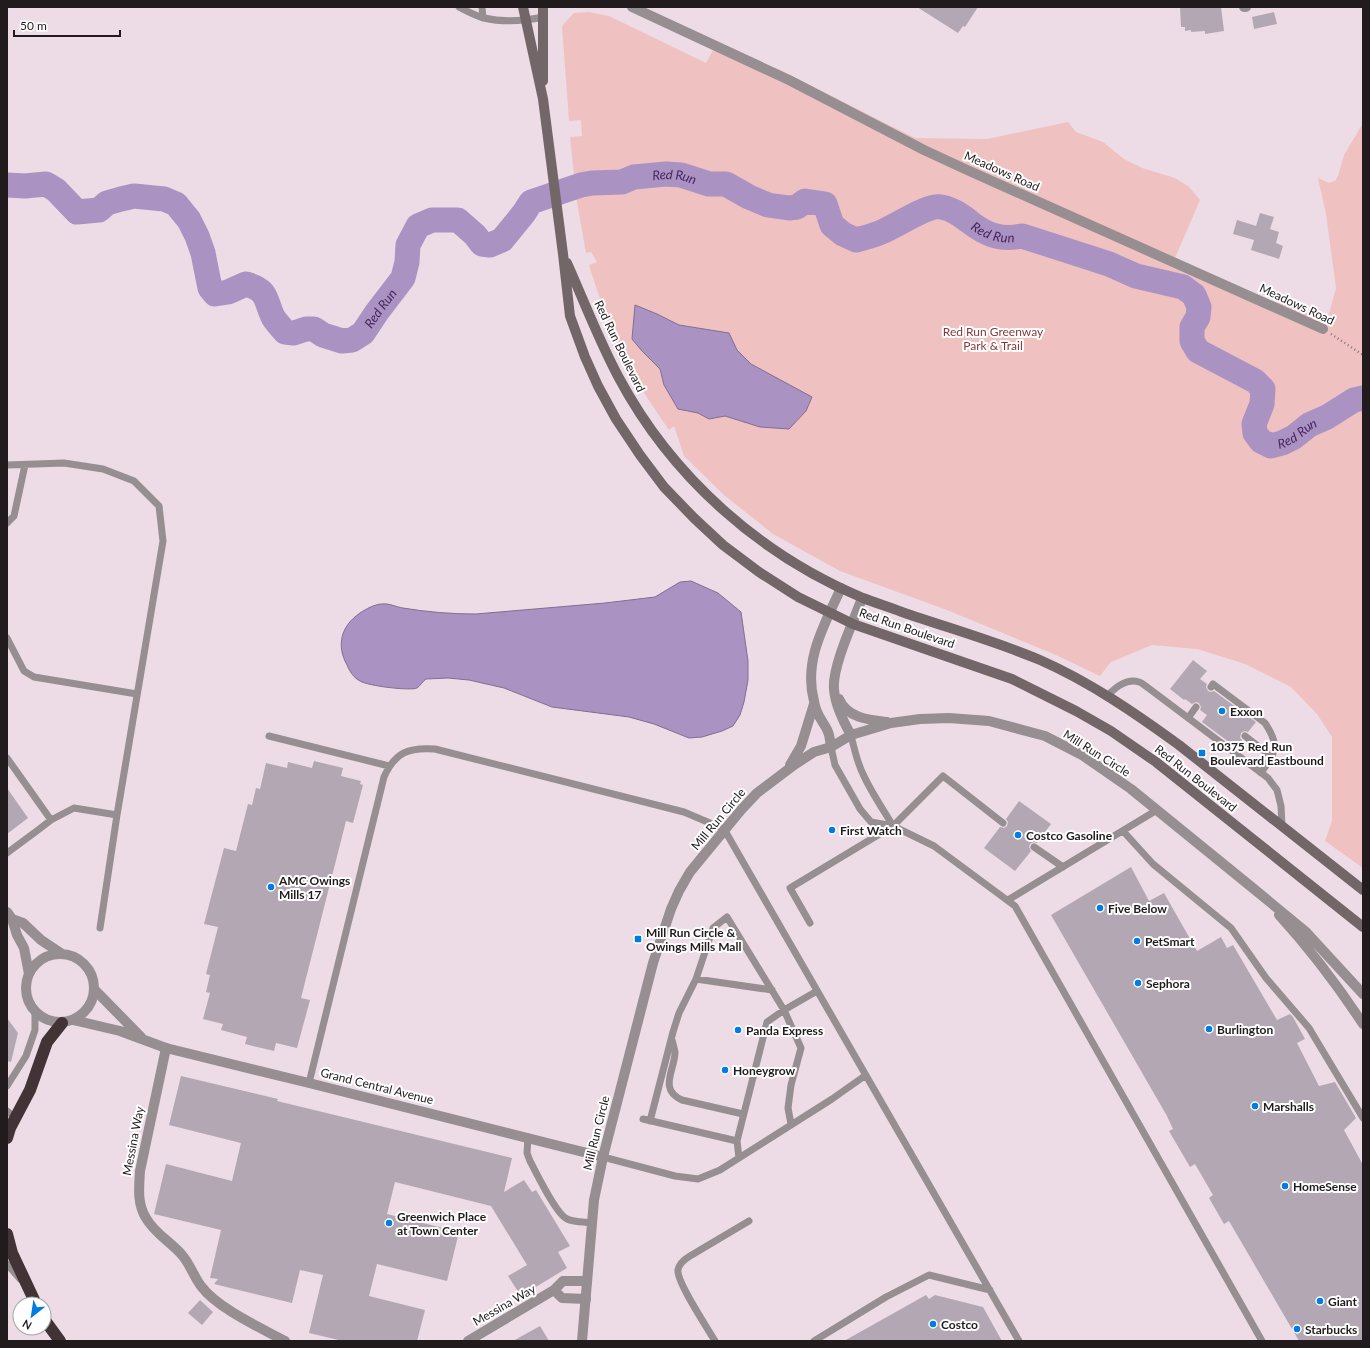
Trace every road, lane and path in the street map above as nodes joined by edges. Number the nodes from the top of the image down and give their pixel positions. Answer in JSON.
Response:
{"nodes":[{"id":1,"x":458,"y":7,"type":"edge"},
{"id":2,"x":482,"y":7,"type":"edge"},
{"id":3,"x":523,"y":7,"type":"edge"},
{"id":4,"x":632,"y":7,"type":"edge"},
{"id":5,"x":543,"y":12,"type":"edge"},
{"id":6,"x":483,"y":18,"type":"junction"},
{"id":7,"x":525,"y":20,"type":"junction"},
{"id":8,"x":543,"y":99,"type":"junction"},
{"id":9,"x":564,"y":254,"type":"junction"},
{"id":10,"x":1323,"y":329,"type":"joint"},
{"id":11,"x":1363,"y":355,"type":"edge"},
{"id":12,"x":7,"y":465,"type":"edge"},
{"id":13,"x":25,"y":465,"type":"junction"},
{"id":14,"x":7,"y":522,"type":"edge"},
{"id":15,"x":842,"y":588,"type":"junction"},
{"id":16,"x":862,"y":598,"type":"junction"},
{"id":17,"x":830,"y":612,"type":"junction"},
{"id":18,"x":853,"y":624,"type":"junction"},
{"id":19,"x":7,"y":638,"type":"edge"},
{"id":20,"x":1211,"y":687,"type":"dead end"},
{"id":21,"x":834,"y":688,"type":"junction"},
{"id":22,"x":137,"y":694,"type":"junction"},
{"id":23,"x":1107,"y":696,"type":"junction"},
{"id":24,"x":814,"y":704,"type":"junction"},
{"id":25,"x":1196,"y":707,"type":"dead end"},
{"id":26,"x":1188,"y":718,"type":"junction"},
{"id":27,"x":891,"y":723,"type":"junction"},
{"id":28,"x":851,"y":735,"type":"junction"},
{"id":29,"x":269,"y":736,"type":"dead end"},
{"id":30,"x":1245,"y":736,"type":"dead end"},
{"id":31,"x":831,"y":747,"type":"junction"},
{"id":32,"x":1272,"y":757,"type":"junction"},
{"id":33,"x":7,"y":758,"type":"edge"},
{"id":34,"x":388,"y":766,"type":"junction"},
{"id":35,"x":787,"y":770,"type":"junction"},
{"id":36,"x":1261,"y":772,"type":"junction"},
{"id":37,"x":1157,"y":810,"type":"junction"},
{"id":38,"x":117,"y":815,"type":"junction"},
{"id":39,"x":51,"y":820,"type":"junction"},
{"id":40,"x":1003,"y":822,"type":"dead end"},
{"id":41,"x":893,"y":826,"type":"junction"},
{"id":42,"x":1282,"y":826,"type":"junction"},
{"id":43,"x":724,"y":829,"type":"junction"},
{"id":44,"x":1123,"y":831,"type":"junction"},
{"id":45,"x":1034,"y":847,"type":"dead end"},
{"id":46,"x":7,"y":853,"type":"edge"},
{"id":47,"x":1063,"y":867,"type":"junction"},
{"id":48,"x":1254,"y":889,"type":"junction"},
{"id":49,"x":1363,"y":890,"type":"edge"},
{"id":50,"x":1008,"y":900,"type":"junction"},
{"id":51,"x":10,"y":915,"type":"edge"},
{"id":52,"x":810,"y":923,"type":"dead end"},
{"id":53,"x":1363,"y":926,"type":"edge"},
{"id":54,"x":100,"y":928,"type":"dead end"},
{"id":55,"x":62,"y":954,"type":"junction"},
{"id":56,"x":29,"y":974,"type":"junction"},
{"id":57,"x":696,"y":979,"type":"junction"},
{"id":58,"x":94,"y":989,"type":"junction"},
{"id":59,"x":772,"y":990,"type":"junction"},
{"id":60,"x":817,"y":991,"type":"junction"},
{"id":61,"x":1363,"y":994,"type":"edge"},
{"id":62,"x":784,"y":1010,"type":"junction"},
{"id":63,"x":35,"y":1012,"type":"junction"},
{"id":64,"x":67,"y":1022,"type":"junction"},
{"id":65,"x":1363,"y":1024,"type":"edge"},
{"id":66,"x":671,"y":1037,"type":"junction"},
{"id":67,"x":144,"y":1040,"type":"junction"},
{"id":68,"x":166,"y":1048,"type":"junction"},
{"id":69,"x":866,"y":1075,"type":"junction"},
{"id":70,"x":309,"y":1083,"type":"junction"},
{"id":71,"x":7,"y":1086,"type":"edge"},
{"id":72,"x":12,"y":1114,"type":"edge"},
{"id":73,"x":743,"y":1114,"type":"junction"},
{"id":74,"x":1363,"y":1118,"type":"edge"},
{"id":75,"x":643,"y":1119,"type":"dead end"},
{"id":76,"x":650,"y":1121,"type":"junction"},
{"id":77,"x":791,"y":1124,"type":"junction"},
{"id":78,"x":528,"y":1137,"type":"junction"},
{"id":79,"x":7,"y":1138,"type":"edge"},
{"id":80,"x":737,"y":1141,"type":"junction"},
{"id":81,"x":603,"y":1157,"type":"junction"},
{"id":82,"x":739,"y":1158,"type":"junction"},
{"id":83,"x":749,"y":1221,"type":"dead end"},
{"id":84,"x":592,"y":1223,"type":"junction"},
{"id":85,"x":7,"y":1234,"type":"edge"},
{"id":86,"x":7,"y":1264,"type":"edge"},
{"id":87,"x":587,"y":1281,"type":"junction"},
{"id":88,"x":27,"y":1286,"type":"junction"},
{"id":89,"x":554,"y":1290,"type":"junction"},
{"id":90,"x":990,"y":1290,"type":"junction"},
{"id":91,"x":32,"y":1296,"type":"edge"},
{"id":92,"x":586,"y":1299,"type":"junction"},
{"id":93,"x":52,"y":1330,"type":"edge"},
{"id":94,"x":60,"y":1341,"type":"edge"},
{"id":95,"x":285,"y":1341,"type":"edge"},
{"id":96,"x":468,"y":1341,"type":"edge"},
{"id":97,"x":582,"y":1341,"type":"edge"},
{"id":98,"x":715,"y":1341,"type":"edge"},
{"id":99,"x":814,"y":1341,"type":"edge"},
{"id":100,"x":1019,"y":1341,"type":"edge"},
{"id":101,"x":1262,"y":1341,"type":"edge"}],
"edges":[{"from":1,"to":6,"type":"lane"},
{"from":2,"to":6,"type":"lane"},
{"from":3,"to":7,"type":"main road","name":"Red Run Boulevard"},
{"from":4,"to":10,"type":"street","name":"Meadows Road"},
{"from":5,"to":7,"type":"lane"},
{"from":5,"to":8,"type":"main road","name":"Red Run Boulevard"},
{"from":6,"to":7,"type":"lane"},
{"from":7,"to":8,"type":"main road","name":"Red Run Boulevard"},
{"from":8,"to":9,"type":"main road","name":"Red Run Boulevard"},
{"from":9,"to":15,"type":"main road","name":"Red Run Boulevard"},
{"from":9,"to":17,"type":"main road","name":"Red Run Boulevard"},
{"from":10,"to":11,"type":"path","name":"Meadows Road"},
{"from":12,"to":13,"type":"lane"},
{"from":13,"to":14,"type":"lane"},
{"from":13,"to":22,"type":"lane"},
{"from":15,"to":16,"type":"main road","name":"Red Run Boulevard"},
{"from":15,"to":17,"type":"street"},
{"from":16,"to":18,"type":"street"},
{"from":16,"to":23,"type":"main road","name":"Red Run Boulevard"},
{"from":17,"to":18,"type":"main road","name":"Red Run Boulevard"},
{"from":17,"to":24,"type":"street"},
{"from":18,"to":21,"type":"street"},
{"from":18,"to":53,"type":"main road","name":"Red Run Boulevard"},
{"from":19,"to":22,"type":"lane"},
{"from":20,"to":32,"type":"lane"},
{"from":21,"to":27,"type":"street"},
{"from":21,"to":28,"type":"street"},
{"from":22,"to":38,"type":"lane"},
{"from":23,"to":26,"type":"lane"},
{"from":23,"to":42,"type":"main road","name":"Red Run Boulevard"},
{"from":24,"to":31,"type":"street"},
{"from":24,"to":35,"type":"street"},
{"from":25,"to":26,"type":"lane"},
{"from":26,"to":36,"type":"lane"},
{"from":27,"to":28,"type":"street","name":"Mill Run Circle"},
{"from":27,"to":37,"type":"street","name":"Mill Run Circle"},
{"from":28,"to":31,"type":"street","name":"Mill Run Circle"},
{"from":28,"to":41,"type":"lane"},
{"from":29,"to":34,"type":"lane"},
{"from":30,"to":32,"type":"lane"},
{"from":31,"to":35,"type":"street","name":"Mill Run Circle"},
{"from":31,"to":41,"type":"lane"},
{"from":32,"to":36,"type":"lane"},
{"from":33,"to":39,"type":"lane"},
{"from":34,"to":43,"type":"lane"},
{"from":34,"to":70,"type":"lane"},
{"from":35,"to":43,"type":"street","name":"Mill Run Circle"},
{"from":36,"to":42,"type":"lane"},
{"from":37,"to":44,"type":"lane"},
{"from":37,"to":48,"type":"street","name":"Mill Run Circle"},
{"from":38,"to":39,"type":"lane"},
{"from":38,"to":54,"type":"lane"},
{"from":39,"to":46,"type":"lane"},
{"from":40,"to":41,"type":"lane"},
{"from":41,"to":50,"type":"lane"},
{"from":41,"to":52,"type":"lane"},
{"from":42,"to":49,"type":"main road","name":"Red Run Boulevard"},
{"from":43,"to":60,"type":"lane"},
{"from":43,"to":81,"type":"street","name":"Mill Run Circle"},
{"from":44,"to":47,"type":"lane"},
{"from":44,"to":74,"type":"lane"},
{"from":45,"to":47,"type":"lane"},
{"from":47,"to":50,"type":"lane"},
{"from":48,"to":61,"type":"street","name":"Mill Run Circle"},
{"from":48,"to":65,"type":"street","name":"Mill Run Circle"},
{"from":50,"to":101,"type":"lane"},
{"from":51,"to":55,"type":"street","name":"Grand Central Avenue"},
{"from":51,"to":56,"type":"street","name":"Grand Central Avenue"},
{"from":55,"to":56,"type":"street"},
{"from":55,"to":58,"type":"street","name":"Grand Central Avenue"},
{"from":56,"to":63,"type":"street","name":"Grand Central Avenue"},
{"from":57,"to":59,"type":"lane"},
{"from":57,"to":59,"type":"lane"},
{"from":57,"to":66,"type":"lane"},
{"from":58,"to":64,"type":"street"},
{"from":58,"to":67,"type":"street","name":"Grand Central Avenue"},
{"from":59,"to":62,"type":"lane"},
{"from":60,"to":62,"type":"lane"},
{"from":60,"to":69,"type":"lane"},
{"from":62,"to":73,"type":"lane"},
{"from":62,"to":77,"type":"lane"},
{"from":63,"to":64,"type":"street","name":"Grand Central Avenue"},
{"from":63,"to":71,"type":"lane"},
{"from":64,"to":67,"type":"street","name":"Grand Central Avenue"},
{"from":64,"to":72,"type":"highway"},
{"from":66,"to":73,"type":"lane"},
{"from":66,"to":76,"type":"lane"},
{"from":67,"to":68,"type":"street","name":"Grand Central Avenue"},
{"from":68,"to":70,"type":"street","name":"Grand Central Avenue"},
{"from":68,"to":95,"type":"street","name":"Messina Way"},
{"from":69,"to":77,"type":"lane"},
{"from":69,"to":90,"type":"lane"},
{"from":70,"to":78,"type":"street","name":"Grand Central Avenue"},
{"from":72,"to":79,"type":"highway"},
{"from":73,"to":80,"type":"lane"},
{"from":75,"to":76,"type":"lane"},
{"from":76,"to":80,"type":"lane"},
{"from":77,"to":82,"type":"lane"},
{"from":78,"to":81,"type":"street","name":"Grand Central Avenue"},
{"from":78,"to":84,"type":"lane"},
{"from":80,"to":82,"type":"lane"},
{"from":81,"to":82,"type":"lane"},
{"from":81,"to":84,"type":"street","name":"Mill Run Circle"},
{"from":83,"to":98,"type":"lane"},
{"from":84,"to":87,"type":"street","name":"Mill Run Circle"},
{"from":85,"to":88,"type":"highway"},
{"from":86,"to":88,"type":"lane"},
{"from":87,"to":89,"type":"street","name":"Messina Way"},
{"from":87,"to":92,"type":"street","name":"Mill Run Circle"},
{"from":88,"to":91,"type":"highway"},
{"from":89,"to":92,"type":"street","name":"Messina Way"},
{"from":89,"to":96,"type":"street","name":"Messina Way"},
{"from":90,"to":99,"type":"lane"},
{"from":90,"to":100,"type":"lane"},
{"from":92,"to":97,"type":"street","name":"Mill Run Circle"},
{"from":93,"to":94,"type":"highway"}]}
